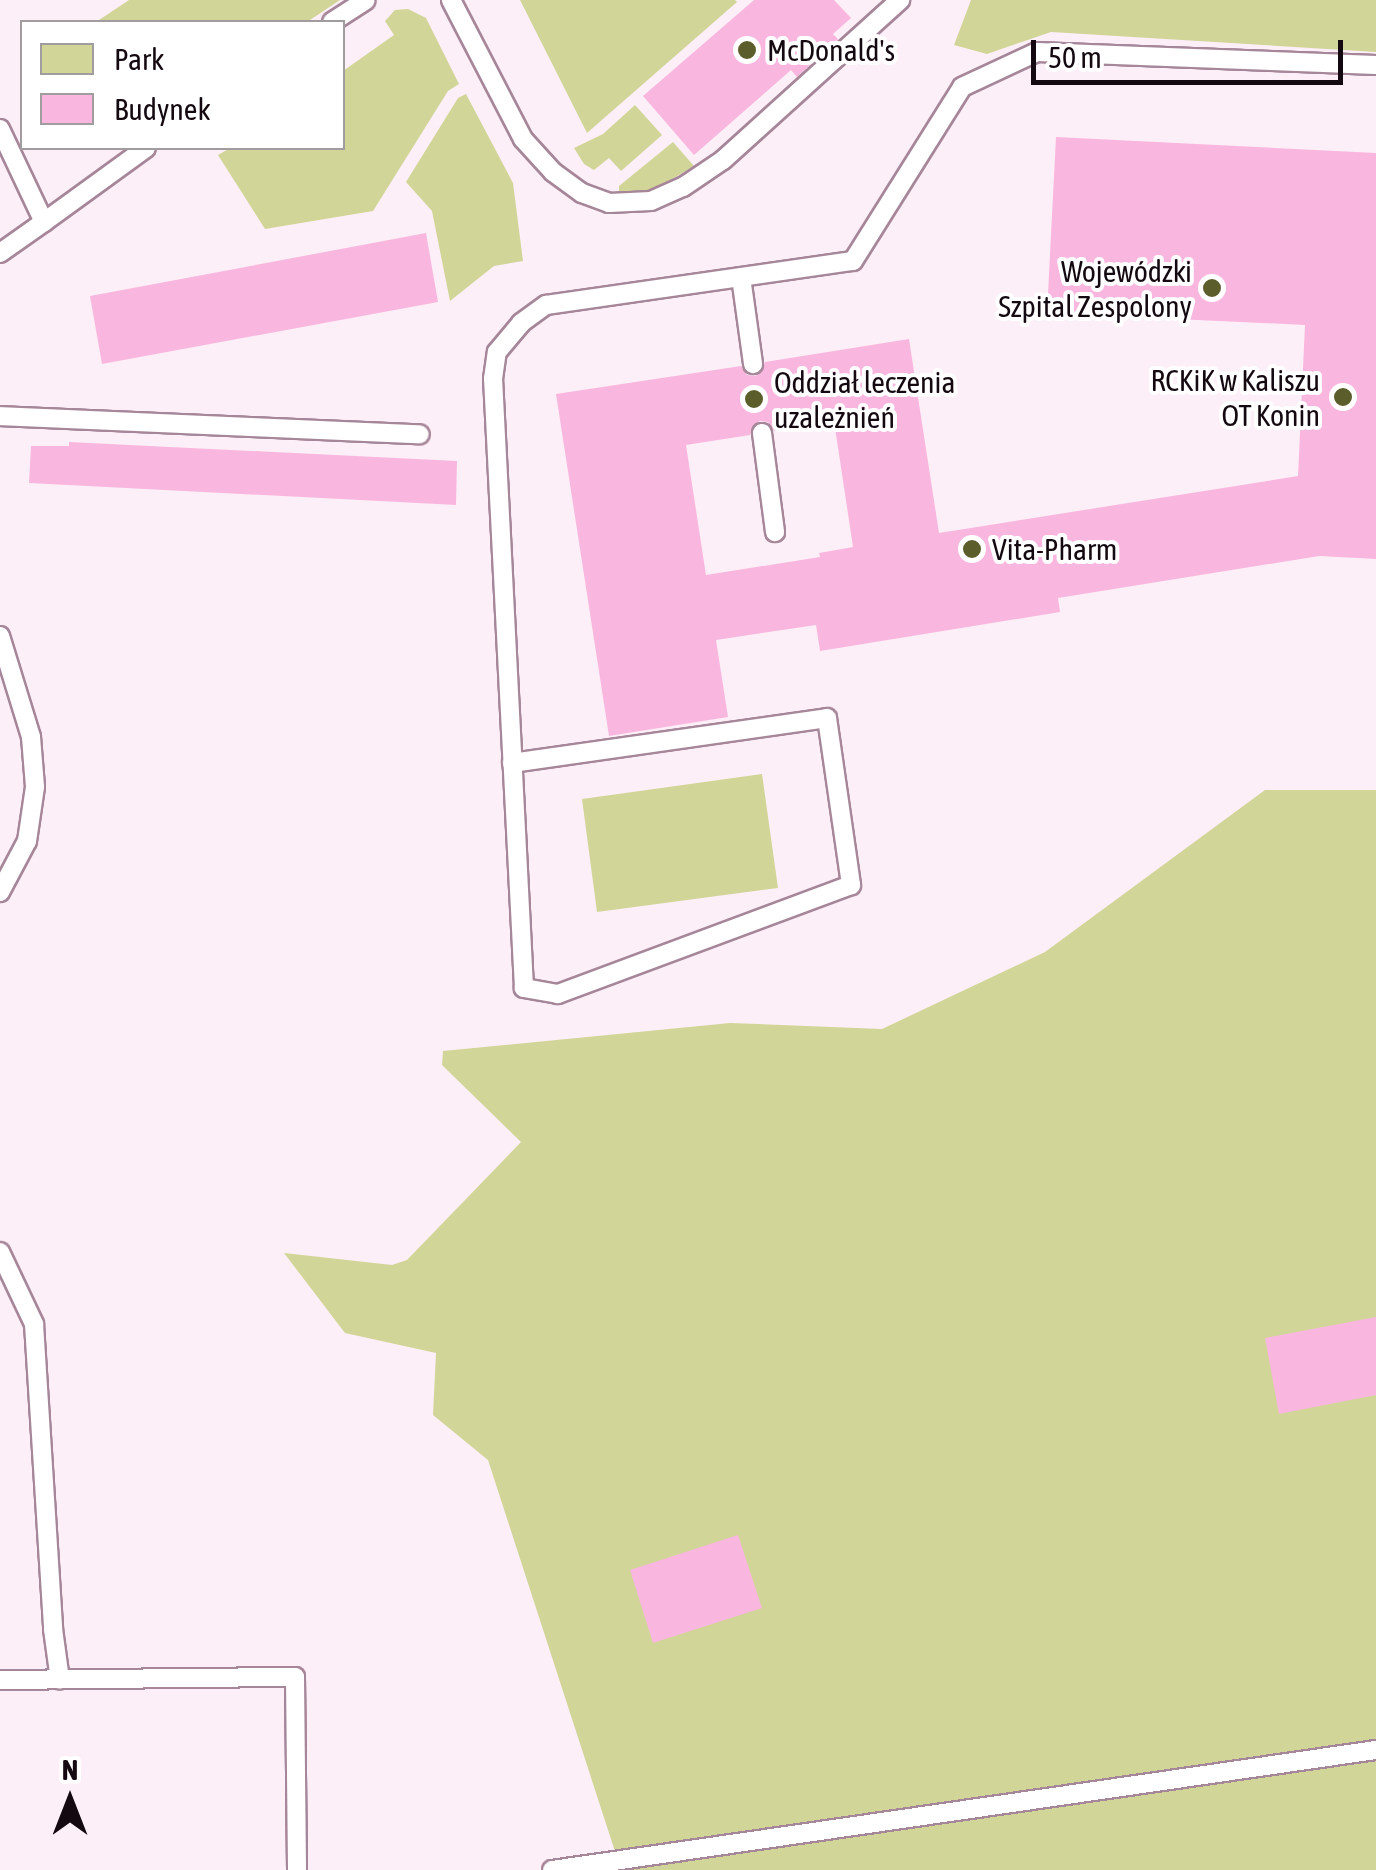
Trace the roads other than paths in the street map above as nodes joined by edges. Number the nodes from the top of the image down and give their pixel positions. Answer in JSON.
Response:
{"nodes":[{"id":1,"x":366,"y":0,"type":"edge"},
{"id":2,"x":451,"y":0,"type":"edge"},
{"id":3,"x":900,"y":0,"type":"edge"},
{"id":4,"x":335,"y":20,"type":"edge"},
{"id":5,"x":1376,"y":66,"type":"edge"},
{"id":6,"x":0,"y":129,"type":"edge"},
{"id":7,"x":143,"y":150,"type":"edge"},
{"id":8,"x":44,"y":222,"type":"junction"},
{"id":9,"x":0,"y":253,"type":"edge"},
{"id":10,"x":741,"y":277,"type":"junction"},
{"id":11,"x":753,"y":364,"type":"dead end"},
{"id":12,"x":0,"y":416,"type":"edge"},
{"id":13,"x":762,"y":433,"type":"dead end"},
{"id":14,"x":420,"y":434,"type":"dead end"},
{"id":15,"x":775,"y":532,"type":"dead end"},
{"id":16,"x":0,"y":636,"type":"edge"},
{"id":17,"x":512,"y":762,"type":"junction"},
{"id":18,"x":0,"y":892,"type":"edge"},
{"id":19,"x":0,"y":1252,"type":"edge"},
{"id":20,"x":0,"y":1680,"type":"edge"},
{"id":21,"x":60,"y":1680,"type":"junction"},
{"id":22,"x":1376,"y":1750,"type":"edge"},
{"id":23,"x":297,"y":1870,"type":"edge"},
{"id":24,"x":552,"y":1870,"type":"edge"}],
"edges":[{"from":1,"to":4,"type":"lane"},
{"from":2,"to":3,"type":"lane"},
{"from":5,"to":10,"type":"lane"},
{"from":6,"to":8,"type":"lane"},
{"from":7,"to":8,"type":"lane"},
{"from":8,"to":9,"type":"lane"},
{"from":10,"to":11,"type":"lane"},
{"from":10,"to":17,"type":"lane"},
{"from":12,"to":14,"type":"lane"},
{"from":13,"to":15,"type":"lane"},
{"from":16,"to":18,"type":"lane"},
{"from":17,"to":17,"type":"lane"},
{"from":19,"to":21,"type":"lane"},
{"from":20,"to":21,"type":"lane"},
{"from":21,"to":23,"type":"lane"},
{"from":22,"to":24,"type":"lane"}]}
